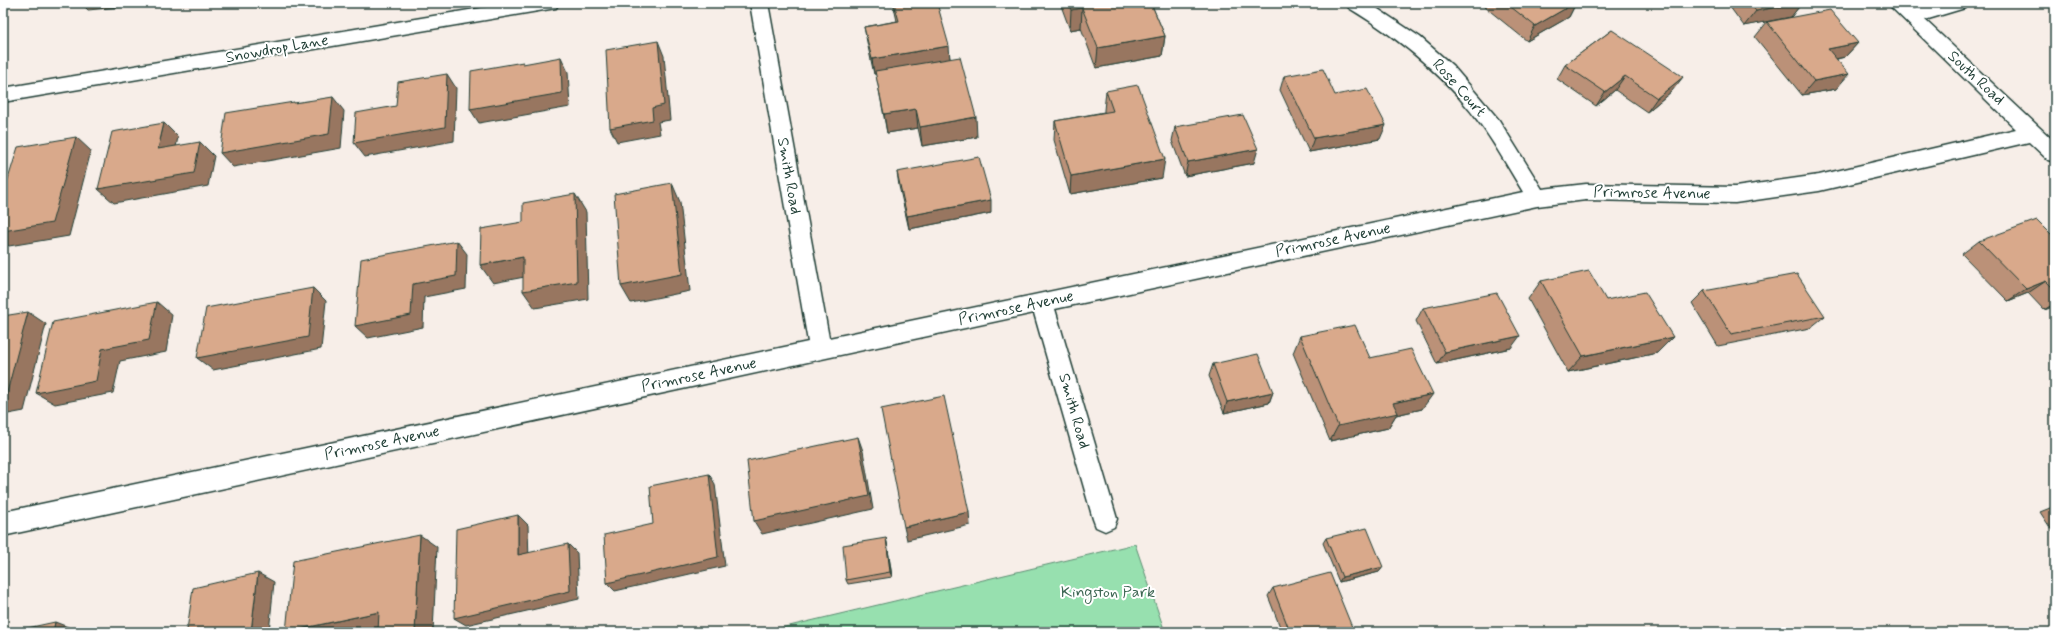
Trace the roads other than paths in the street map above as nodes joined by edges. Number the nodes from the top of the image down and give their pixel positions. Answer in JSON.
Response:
{"nodes":[{"id":1,"x":550,"y":3,"type":"edge"},
{"id":2,"x":759,"y":3,"type":"edge"},
{"id":3,"x":1354,"y":3,"type":"edge"},
{"id":4,"x":1896,"y":3,"type":"edge"},
{"id":5,"x":1959,"y":3,"type":"edge"},
{"id":6,"x":1911,"y":17,"type":"junction"},
{"id":7,"x":3,"y":95,"type":"edge"},
{"id":8,"x":2033,"y":133,"type":"junction"},
{"id":9,"x":2055,"y":154,"type":"edge"},
{"id":10,"x":1537,"y":198,"type":"junction"},
{"id":11,"x":1042,"y":302,"type":"junction"},
{"id":12,"x":820,"y":349,"type":"junction"},
{"id":13,"x":1106,"y":519,"type":"dead end"},
{"id":14,"x":3,"y":524,"type":"edge"}],
"edges":[{"from":1,"to":7,"type":"street","name":"Snowdrop Lane"},
{"from":2,"to":12,"type":"street","name":"Smith Road"},
{"from":3,"to":10,"type":"street","name":"Rose Court"},
{"from":4,"to":6,"type":"street","name":"South Road"},
{"from":5,"to":6,"type":"street"},
{"from":6,"to":8,"type":"street","name":"South Road"},
{"from":8,"to":9,"type":"street","name":"South Road"},
{"from":8,"to":10,"type":"street","name":"Primrose Avenue"},
{"from":10,"to":11,"type":"street","name":"Primrose Avenue"},
{"from":11,"to":12,"type":"street","name":"Primrose Avenue"},
{"from":11,"to":13,"type":"street","name":"Smith Road"},
{"from":12,"to":14,"type":"street","name":"Primrose Avenue"}]}
